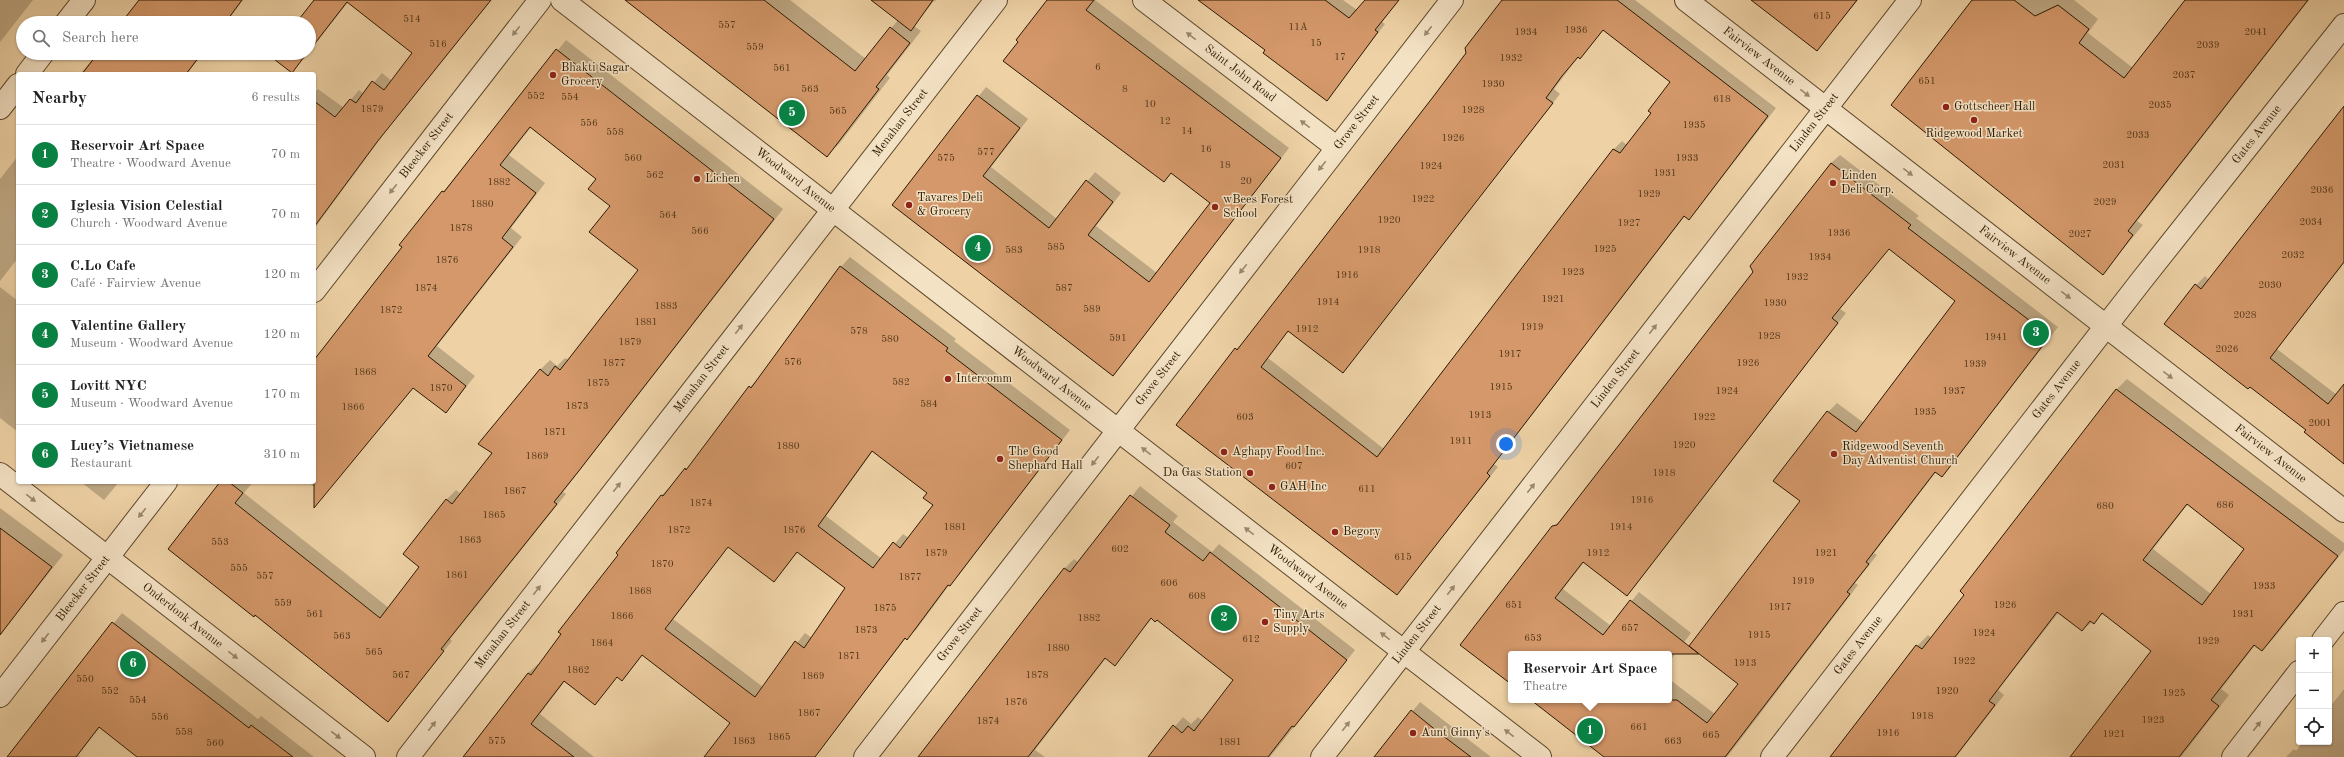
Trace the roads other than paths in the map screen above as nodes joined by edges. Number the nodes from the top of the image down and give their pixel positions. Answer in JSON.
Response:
{"nodes":[{"id":1,"x":84,"y":0,"type":"edge"},
{"id":2,"x":540,"y":0,"type":"edge"},
{"id":3,"x":562,"y":0,"type":"edge"},
{"id":4,"x":996,"y":0,"type":"edge"},
{"id":5,"x":1144,"y":0,"type":"edge"},
{"id":6,"x":1452,"y":0,"type":"edge"},
{"id":7,"x":1686,"y":0,"type":"edge"},
{"id":8,"x":1910,"y":0,"type":"edge"},
{"id":9,"x":71,"y":16,"type":"edge"},
{"id":10,"x":2344,"y":25,"type":"edge"},
{"id":11,"x":38,"y":60,"type":"edge"},
{"id":12,"x":29,"y":72,"type":"edge"},
{"id":13,"x":16,"y":88,"type":"edge"},
{"id":14,"x":0,"y":108,"type":"edge"},
{"id":15,"x":1825,"y":108,"type":"junction"},
{"id":16,"x":1336,"y":147,"type":"junction"},
{"id":17,"x":834,"y":210,"type":"junction"},
{"id":18,"x":316,"y":288,"type":"edge"},
{"id":19,"x":2106,"y":326,"type":"junction"},
{"id":20,"x":1119,"y":430,"type":"junction"},
{"id":21,"x":0,"y":474,"type":"edge"},
{"id":22,"x":164,"y":484,"type":"edge"},
{"id":23,"x":2344,"y":511,"type":"edge"},
{"id":24,"x":107,"y":558,"type":"junction"},
{"id":25,"x":2344,"y":613,"type":"edge"},
{"id":26,"x":2325,"y":637,"type":"edge"},
{"id":27,"x":1404,"y":651,"type":"junction"},
{"id":28,"x":2298,"y":673,"type":"edge"},
{"id":29,"x":0,"y":696,"type":"edge"},
{"id":30,"x":364,"y":757,"type":"edge"},
{"id":31,"x":408,"y":757,"type":"edge"},
{"id":32,"x":865,"y":757,"type":"edge"},
{"id":33,"x":1322,"y":757,"type":"edge"},
{"id":34,"x":1540,"y":757,"type":"edge"},
{"id":35,"x":1772,"y":757,"type":"edge"},
{"id":36,"x":2233,"y":757,"type":"edge"}],
"edges":[{"from":1,"to":9,"type":"street"},
{"from":2,"to":18,"type":"street","name":"Bleecker Street","one_way":true},
{"from":3,"to":17,"type":"street","name":"Woodward Avenue"},
{"from":4,"to":17,"type":"street","name":"Menahan Street"},
{"from":16,"to":5,"type":"street","name":"Saint John Road","one_way":true},
{"from":6,"to":16,"type":"street","name":"Grove Street","one_way":true},
{"from":7,"to":15,"type":"street","name":"Fairview Avenue","one_way":true},
{"from":8,"to":15,"type":"street","name":"Linden Street"},
{"from":10,"to":19,"type":"street","name":"Gates Avenue"},
{"from":11,"to":12,"type":"street"},
{"from":13,"to":14,"type":"street"},
{"from":15,"to":19,"type":"street","name":"Fairview Avenue","one_way":true},
{"from":27,"to":15,"type":"street","name":"Linden Street","one_way":true},
{"from":16,"to":20,"type":"street","name":"Grove Street","one_way":true},
{"from":17,"to":20,"type":"street","name":"Woodward Avenue"},
{"from":31,"to":17,"type":"street","name":"Menahan Street","one_way":true},
{"from":19,"to":23,"type":"street","name":"Fairview Avenue","one_way":true},
{"from":19,"to":35,"type":"street","name":"Gates Avenue"},
{"from":27,"to":20,"type":"street","name":"Woodward Avenue","one_way":true},
{"from":20,"to":32,"type":"street","name":"Grove Street","one_way":true},
{"from":21,"to":24,"type":"street","name":"Onderdonk Avenue","one_way":true},
{"from":22,"to":24,"type":"street","name":"Bleecker Street","one_way":true},
{"from":24,"to":29,"type":"street","name":"Bleecker Street","one_way":true},
{"from":24,"to":30,"type":"street","name":"Onderdonk Avenue","one_way":true},
{"from":25,"to":26,"type":"street"},
{"from":33,"to":27,"type":"street","name":"Linden Street","one_way":true},
{"from":34,"to":27,"type":"street","name":"Woodward Avenue","one_way":true},
{"from":36,"to":28,"type":"street","one_way":true}]}
